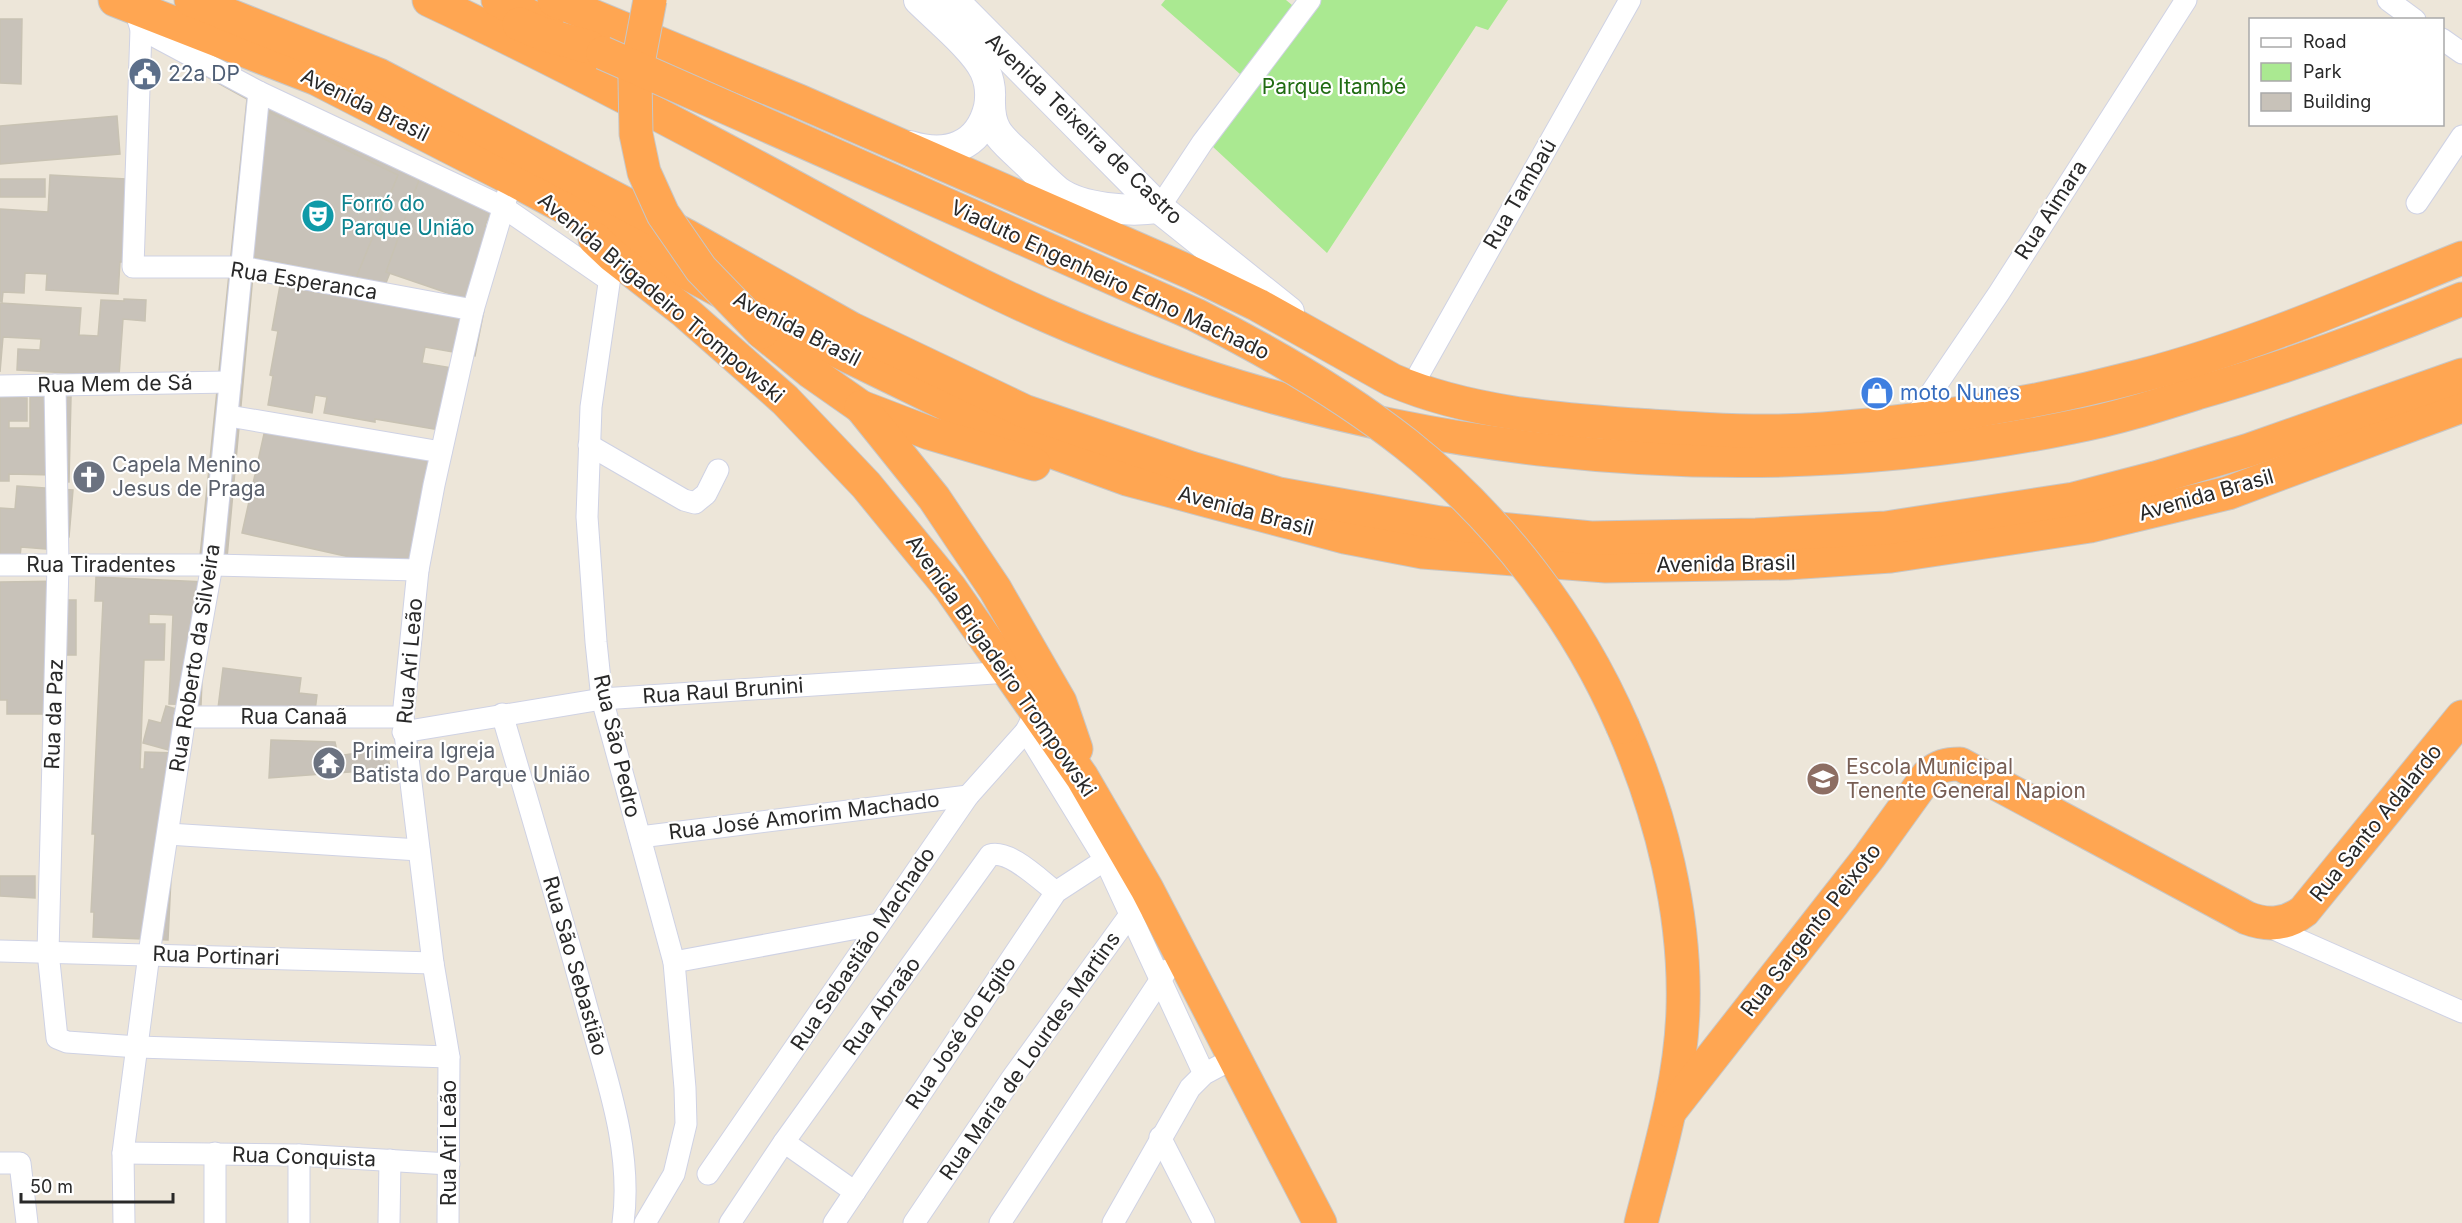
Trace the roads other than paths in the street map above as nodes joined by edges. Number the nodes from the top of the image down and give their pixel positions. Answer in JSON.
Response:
{"nodes":[{"id":1,"x":191,"y":0,"type":"edge"},
{"id":2,"x":429,"y":0,"type":"edge"},
{"id":3,"x":468,"y":0,"type":"edge"},
{"id":4,"x":498,"y":0,"type":"edge"},
{"id":5,"x":554,"y":0,"type":"edge"},
{"id":6,"x":650,"y":0,"type":"edge"},
{"id":7,"x":919,"y":0,"type":"edge"},
{"id":8,"x":1310,"y":0,"type":"edge"},
{"id":9,"x":1630,"y":0,"type":"edge"},
{"id":10,"x":2186,"y":0,"type":"edge"},
{"id":11,"x":2388,"y":0,"type":"edge"},
{"id":12,"x":958,"y":2,"type":"edge"},
{"id":13,"x":576,"y":6,"type":"edge"},
{"id":14,"x":130,"y":12,"type":"edge"},
{"id":15,"x":2412,"y":18,"type":"edge"},
{"id":16,"x":2444,"y":40,"type":"edge"},
{"id":17,"x":596,"y":50,"type":"junction"},
{"id":18,"x":2462,"y":53,"type":"edge"},
{"id":19,"x":259,"y":92,"type":"junction"},
{"id":20,"x":990,"y":103,"type":"junction"},
{"id":21,"x":870,"y":134,"type":"junction"},
{"id":22,"x":2462,"y":136,"type":"edge"},
{"id":23,"x":1109,"y":158,"type":"junction"},
{"id":24,"x":514,"y":191,"type":"junction"},
{"id":25,"x":1072,"y":198,"type":"junction"},
{"id":26,"x":2417,"y":203,"type":"dead end"},
{"id":27,"x":1159,"y":208,"type":"junction"},
{"id":28,"x":2462,"y":258,"type":"edge"},
{"id":29,"x":241,"y":267,"type":"junction"},
{"id":30,"x":611,"y":268,"type":"junction"},
{"id":31,"x":2462,"y":299,"type":"edge"},
{"id":32,"x":473,"y":310,"type":"junction"},
{"id":33,"x":1330,"y":345,"type":"junction"},
{"id":34,"x":2462,"y":375,"type":"edge"},
{"id":35,"x":230,"y":382,"type":"junction"},
{"id":36,"x":55,"y":385,"type":"junction"},
{"id":37,"x":0,"y":386,"type":"edge"},
{"id":38,"x":1411,"y":388,"type":"junction"},
{"id":39,"x":2462,"y":406,"type":"edge"},
{"id":40,"x":861,"y":407,"type":"junction"},
{"id":41,"x":229,"y":416,"type":"junction"},
{"id":42,"x":1914,"y":418,"type":"junction"},
{"id":43,"x":589,"y":445,"type":"junction"},
{"id":44,"x":441,"y":452,"type":"junction"},
{"id":45,"x":718,"y":470,"type":"dead end"},
{"id":46,"x":1127,"y":479,"type":"junction"},
{"id":47,"x":58,"y":564,"type":"junction"},
{"id":48,"x":0,"y":565,"type":"edge"},
{"id":49,"x":212,"y":565,"type":"junction"},
{"id":50,"x":418,"y":570,"type":"junction"},
{"id":51,"x":1008,"y":672,"type":"junction"},
{"id":52,"x":602,"y":699,"type":"junction"},
{"id":53,"x":502,"y":714,"type":"junction"},
{"id":54,"x":185,"y":717,"type":"junction"},
{"id":55,"x":2462,"y":717,"type":"edge"},
{"id":56,"x":1031,"y":720,"type":"junction"},
{"id":57,"x":403,"y":724,"type":"junction"},
{"id":58,"x":1082,"y":777,"type":"junction"},
{"id":59,"x":968,"y":796,"type":"junction"},
{"id":60,"x":168,"y":834,"type":"junction"},
{"id":61,"x":639,"y":837,"type":"junction"},
{"id":62,"x":419,"y":850,"type":"junction"},
{"id":63,"x":1105,"y":861,"type":"junction"},
{"id":64,"x":1056,"y":892,"type":"junction"},
{"id":65,"x":1139,"y":902,"type":"junction"},
{"id":66,"x":2283,"y":919,"type":"junction"},
{"id":67,"x":879,"y":924,"type":"junction"},
{"id":68,"x":2315,"y":948,"type":"junction"},
{"id":69,"x":0,"y":951,"type":"edge"},
{"id":70,"x":48,"y":952,"type":"junction"},
{"id":71,"x":1181,"y":953,"type":"junction"},
{"id":72,"x":149,"y":954,"type":"junction"},
{"id":73,"x":674,"y":962,"type":"junction"},
{"id":74,"x":433,"y":963,"type":"junction"},
{"id":75,"x":1160,"y":978,"type":"junction"},
{"id":76,"x":2462,"y":1012,"type":"edge"},
{"id":77,"x":138,"y":1047,"type":"junction"},
{"id":78,"x":449,"y":1057,"type":"junction"},
{"id":79,"x":1236,"y":1057,"type":"junction"},
{"id":80,"x":1204,"y":1074,"type":"junction"},
{"id":81,"x":1670,"y":1111,"type":"junction"},
{"id":82,"x":1160,"y":1137,"type":"junction"},
{"id":83,"x":784,"y":1142,"type":"junction"},
{"id":84,"x":123,"y":1153,"type":"junction"},
{"id":85,"x":215,"y":1154,"type":"junction"},
{"id":86,"x":299,"y":1155,"type":"junction"},
{"id":87,"x":390,"y":1160,"type":"junction"},
{"id":88,"x":0,"y":1163,"type":"edge"},
{"id":89,"x":449,"y":1164,"type":"junction"},
{"id":90,"x":708,"y":1174,"type":"dead end"},
{"id":91,"x":855,"y":1192,"type":"junction"},
{"id":92,"x":27,"y":1223,"type":"edge"},
{"id":93,"x":124,"y":1223,"type":"edge"},
{"id":94,"x":215,"y":1223,"type":"edge"},
{"id":95,"x":299,"y":1223,"type":"edge"},
{"id":96,"x":389,"y":1223,"type":"edge"},
{"id":97,"x":448,"y":1223,"type":"edge"},
{"id":98,"x":622,"y":1223,"type":"edge"},
{"id":99,"x":645,"y":1223,"type":"edge"},
{"id":100,"x":730,"y":1223,"type":"edge"},
{"id":101,"x":834,"y":1223,"type":"edge"},
{"id":102,"x":914,"y":1223,"type":"edge"},
{"id":103,"x":1000,"y":1223,"type":"edge"},
{"id":104,"x":1113,"y":1223,"type":"edge"},
{"id":105,"x":1204,"y":1223,"type":"edge"},
{"id":106,"x":1320,"y":1223,"type":"edge"},
{"id":107,"x":1641,"y":1223,"type":"edge"}],
"edges":[{"from":1,"to":34,"type":"highway","name":"Avenida Brasil"},
{"from":2,"to":31,"type":"highway"},
{"from":3,"to":17,"type":"highway"},
{"from":4,"to":17,"type":"highway"},
{"from":5,"to":13,"type":"highway"},
{"from":6,"to":40,"type":"highway","bridge":true},
{"from":7,"to":20,"type":"street","name":"Avenida Teixeira de Castro"},
{"from":8,"to":27,"type":"street"},
{"from":9,"to":38,"type":"street","name":"Rua Tambaú"},
{"from":10,"to":42,"type":"street","name":"Rua Aimara"},
{"from":11,"to":15,"type":"street"},
{"from":12,"to":23,"type":"street","name":"Avenida Teixeira de Castro"},
{"from":13,"to":21,"type":"highway"},
{"from":14,"to":19,"type":"street","name":"Avenida Brasil"},
{"from":14,"to":24,"type":"highway","name":"Avenida Brasil"},
{"from":14,"to":29,"type":"street","name":"Rua Esperanca"},
{"from":16,"to":18,"type":"street"},
{"from":17,"to":81,"type":"highway","name":"Viaduto Engenheiro Edno Machado","bridge":true},
{"from":19,"to":24,"type":"street","name":"Avenida Brasil"},
{"from":19,"to":29,"type":"street","name":"Rua Roberto da Silveira"},
{"from":20,"to":21,"type":"street","name":"Avenida Teixeira de Castro"},
{"from":20,"to":25,"type":"street"},
{"from":21,"to":33,"type":"highway"},
{"from":22,"to":26,"type":"street"},
{"from":23,"to":25,"type":"street"},
{"from":23,"to":27,"type":"street","name":"Avenida Teixeira de Castro"},
{"from":24,"to":30,"type":"highway","name":"Avenida Brigadeiro Trompowski"},
{"from":24,"to":32,"type":"street","name":"Rua Ari Leão"},
{"from":24,"to":46,"type":"highway","name":"Avenida Brasil"},
{"from":25,"to":27,"type":"street"},
{"from":27,"to":33,"type":"street","name":"Avenida Teixeira de Castro"},
{"from":28,"to":42,"type":"highway"},
{"from":29,"to":32,"type":"street","name":"Rua Esperanca"},
{"from":29,"to":35,"type":"street","name":"Rua Roberto da Silveira"},
{"from":30,"to":43,"type":"street","name":"Rua São Pedro"},
{"from":30,"to":51,"type":"highway","name":"Avenida Brigadeiro Trompowski"},
{"from":32,"to":44,"type":"street","name":"Rua Ari Leão"},
{"from":33,"to":38,"type":"highway"},
{"from":35,"to":36,"type":"street","name":"Rua Mem de Sá"},
{"from":35,"to":41,"type":"street","name":"Rua Roberto da Silveira"},
{"from":36,"to":37,"type":"street","name":"Rua Mem de Sá"},
{"from":36,"to":47,"type":"street","name":"Rua da Paz"},
{"from":38,"to":42,"type":"highway"},
{"from":39,"to":46,"type":"highway","name":"Avenida Brasil"},
{"from":40,"to":46,"type":"highway"},
{"from":40,"to":58,"type":"highway"},
{"from":41,"to":44,"type":"street"},
{"from":41,"to":49,"type":"street","name":"Rua Roberto da Silveira"},
{"from":43,"to":45,"type":"street"},
{"from":43,"to":52,"type":"street","name":"Rua São Pedro"},
{"from":44,"to":50,"type":"street","name":"Rua Ari Leão"},
{"from":47,"to":48,"type":"street","name":"Rua Tiradentes"},
{"from":47,"to":49,"type":"street","name":"Rua Tiradentes"},
{"from":47,"to":70,"type":"street","name":"Rua da Paz"},
{"from":49,"to":50,"type":"street","name":"Rua Tiradentes"},
{"from":49,"to":54,"type":"street","name":"Rua Roberto da Silveira"},
{"from":50,"to":57,"type":"street","name":"Rua Ari Leão"},
{"from":51,"to":52,"type":"street","name":"Rua Raul Brunini"},
{"from":51,"to":56,"type":"highway","name":"Avenida Brigadeiro Trompowski"},
{"from":52,"to":53,"type":"street","name":"Rua Raul Brunini"},
{"from":52,"to":61,"type":"street","name":"Rua São Pedro"},
{"from":53,"to":57,"type":"street","name":"Rua Raul Brunini"},
{"from":53,"to":98,"type":"street","name":"Rua São Sebastião"},
{"from":54,"to":57,"type":"street","name":"Rua Canaã"},
{"from":54,"to":60,"type":"street","name":"Rua Roberto da Silveira"},
{"from":55,"to":66,"type":"highway","name":"Rua Santo Adalardo"},
{"from":56,"to":58,"type":"highway","name":"Avenida Brigadeiro Trompowski"},
{"from":56,"to":59,"type":"street","name":"Rua Sebastião Machado"},
{"from":56,"to":63,"type":"street"},
{"from":57,"to":62,"type":"street","name":"Rua Ari Leão"},
{"from":58,"to":65,"type":"highway","name":"Avenida Brigadeiro Trompowski"},
{"from":59,"to":61,"type":"street","name":"Rua José Amorim Machado"},
{"from":59,"to":67,"type":"street","name":"Rua Sebastião Machado"},
{"from":60,"to":62,"type":"street"},
{"from":60,"to":72,"type":"street","name":"Rua Roberto da Silveira"},
{"from":61,"to":73,"type":"street","name":"Rua São Pedro"},
{"from":62,"to":74,"type":"street","name":"Rua Ari Leão"},
{"from":63,"to":64,"type":"street","name":"Rua José do Egito"},
{"from":63,"to":65,"type":"street"},
{"from":64,"to":83,"type":"street","name":"Rua Abraão"},
{"from":64,"to":91,"type":"street","name":"Rua José do Egito"},
{"from":65,"to":71,"type":"highway","name":"Avenida Brigadeiro Trompowski"},
{"from":65,"to":75,"type":"street"},
{"from":65,"to":102,"type":"street","name":"Rua Maria de Lourdes Martins"},
{"from":66,"to":68,"type":"street"},
{"from":66,"to":68,"type":"street"},
{"from":66,"to":81,"type":"highway","name":"Rua Sargento Peixoto"},
{"from":67,"to":73,"type":"street"},
{"from":67,"to":90,"type":"street","name":"Rua Sebastião Machado"},
{"from":68,"to":76,"type":"street"},
{"from":69,"to":70,"type":"street","name":"Rua Portinari"},
{"from":70,"to":72,"type":"street","name":"Rua Portinari"},
{"from":70,"to":77,"type":"street","name":"Rua da Paz"},
{"from":71,"to":75,"type":"street"},
{"from":71,"to":79,"type":"highway","name":"Avenida Brigadeiro Trompowski"},
{"from":72,"to":74,"type":"street","name":"Rua Portinari"},
{"from":72,"to":77,"type":"street","name":"Rua Roberto da Silveira"},
{"from":73,"to":99,"type":"street","name":"Rua São Pedro"},
{"from":74,"to":78,"type":"street","name":"Rua Ari Leão"},
{"from":75,"to":80,"type":"street"},
{"from":75,"to":103,"type":"street"},
{"from":77,"to":78,"type":"street"},
{"from":77,"to":84,"type":"street","name":"Rua Roberto da Silveira"},
{"from":78,"to":89,"type":"street","name":"Rua Ari Leão"},
{"from":79,"to":80,"type":"street"},
{"from":79,"to":106,"type":"highway","name":"Avenida Brigadeiro Trompowski"},
{"from":80,"to":82,"type":"street"},
{"from":81,"to":107,"type":"highway"},
{"from":82,"to":104,"type":"street"},
{"from":82,"to":105,"type":"street"},
{"from":83,"to":91,"type":"street"},
{"from":83,"to":100,"type":"street","name":"Rua Abraão"},
{"from":84,"to":85,"type":"street","name":"Rua Conquista"},
{"from":84,"to":93,"type":"street","name":"Rua Roberto da Silveira"},
{"from":85,"to":86,"type":"street","name":"Rua Conquista"},
{"from":85,"to":94,"type":"street"},
{"from":86,"to":87,"type":"street","name":"Rua Conquista"},
{"from":86,"to":95,"type":"street"},
{"from":87,"to":89,"type":"street","name":"Rua Conquista"},
{"from":87,"to":96,"type":"street"},
{"from":88,"to":92,"type":"street"},
{"from":89,"to":97,"type":"street","name":"Rua Ari Leão"},
{"from":91,"to":101,"type":"street","name":"Rua José do Egito"}]}
